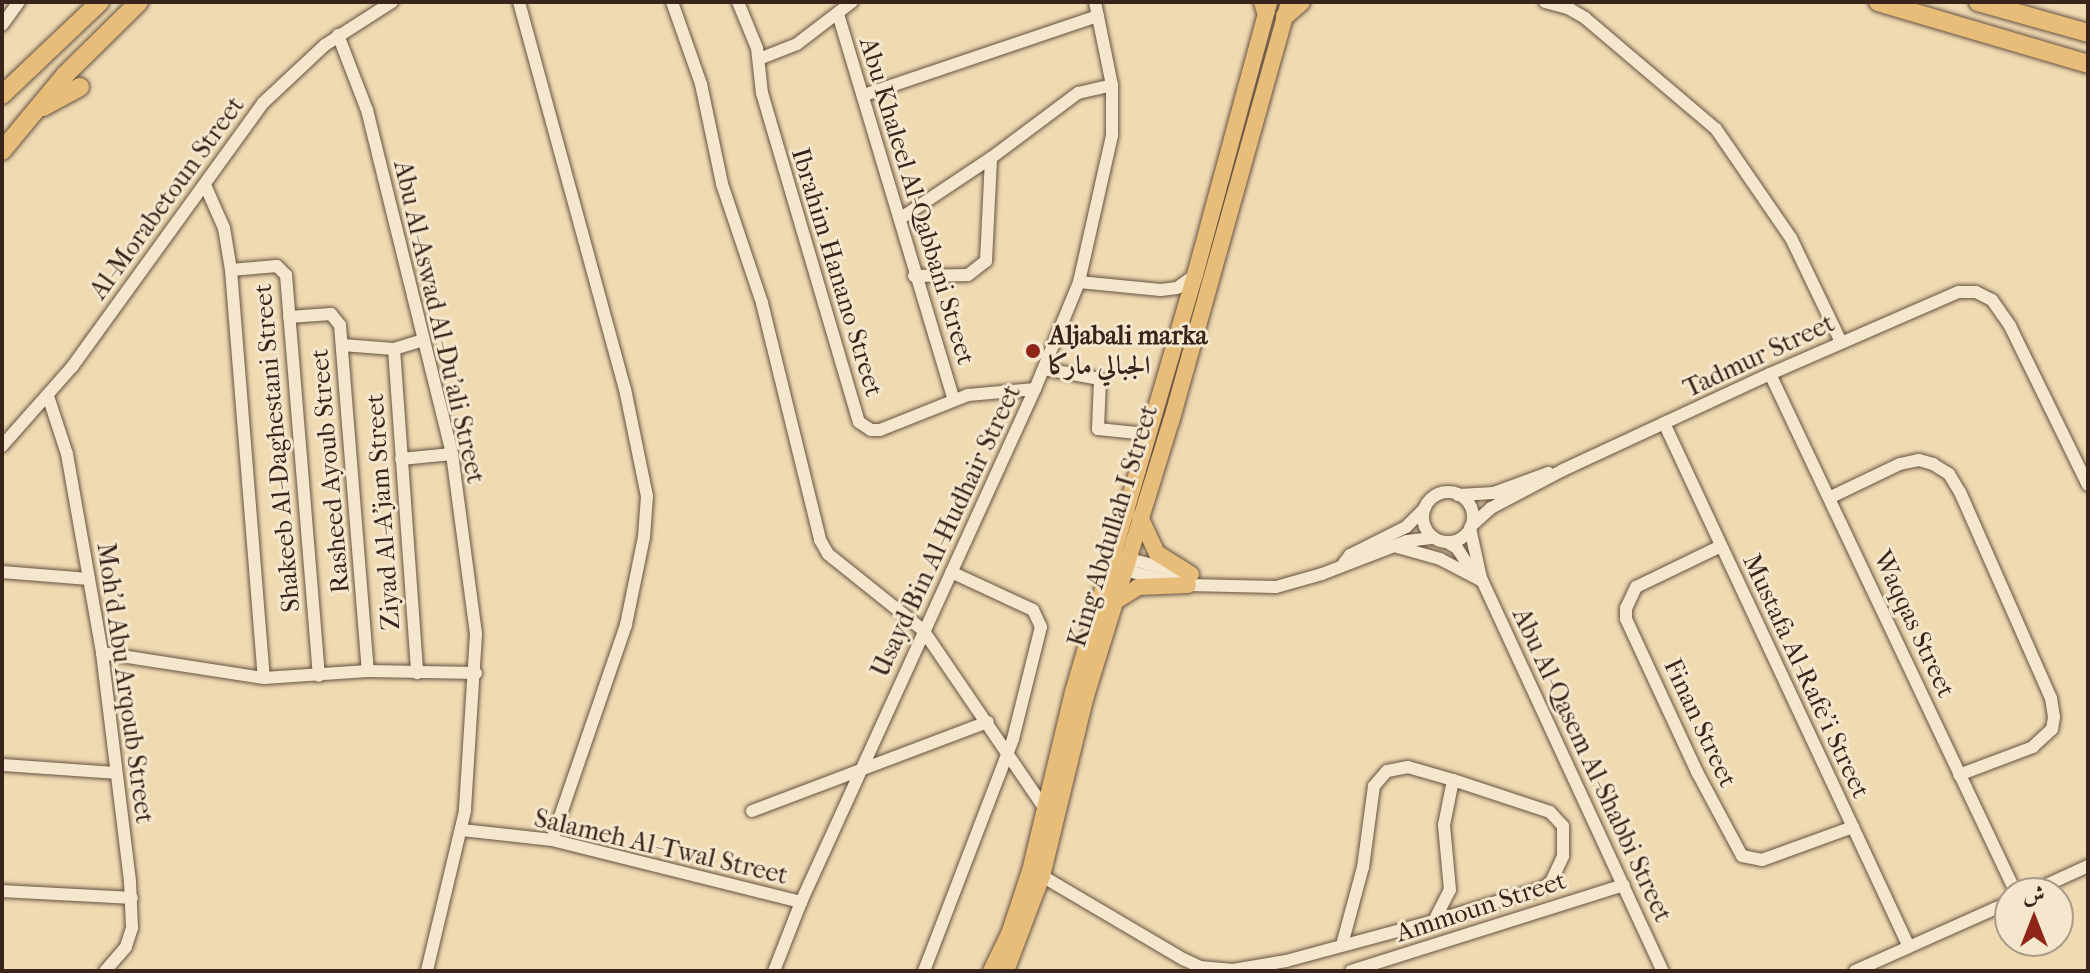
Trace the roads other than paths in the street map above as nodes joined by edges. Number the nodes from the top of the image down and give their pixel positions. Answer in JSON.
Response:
{"nodes":[{"id":1,"x":19,"y":2,"type":"edge"},
{"id":2,"x":100,"y":2,"type":"edge"},
{"id":3,"x":139,"y":2,"type":"edge"},
{"id":4,"x":392,"y":2,"type":"edge"},
{"id":5,"x":519,"y":2,"type":"edge"},
{"id":6,"x":672,"y":2,"type":"edge"},
{"id":7,"x":738,"y":2,"type":"edge"},
{"id":8,"x":852,"y":2,"type":"edge"},
{"id":9,"x":1095,"y":2,"type":"edge"},
{"id":10,"x":1301,"y":2,"type":"edge"},
{"id":11,"x":1545,"y":2,"type":"edge"},
{"id":12,"x":1878,"y":2,"type":"edge"},
{"id":13,"x":1978,"y":2,"type":"edge"},
{"id":14,"x":1266,"y":5,"type":"edge"},
{"id":15,"x":1287,"y":9,"type":"edge"},
{"id":16,"x":2024,"y":9,"type":"edge"},
{"id":17,"x":838,"y":14,"type":"junction"},
{"id":18,"x":1098,"y":16,"type":"junction"},
{"id":19,"x":2,"y":25,"type":"edge"},
{"id":20,"x":2088,"y":33,"type":"edge"},
{"id":21,"x":338,"y":35,"type":"junction"},
{"id":22,"x":759,"y":59,"type":"junction"},
{"id":23,"x":2088,"y":64,"type":"edge"},
{"id":24,"x":11,"y":77,"type":"edge"},
{"id":25,"x":1112,"y":85,"type":"junction"},
{"id":26,"x":80,"y":87,"type":"dead end"},
{"id":27,"x":2,"y":95,"type":"edge"},
{"id":28,"x":864,"y":95,"type":"junction"},
{"id":29,"x":34,"y":112,"type":"junction"},
{"id":30,"x":2,"y":151,"type":"edge"},
{"id":31,"x":991,"y":158,"type":"junction"},
{"id":32,"x":1226,"y":162,"type":"junction"},
{"id":33,"x":1245,"y":167,"type":"junction"},
{"id":34,"x":205,"y":185,"type":"junction"},
{"id":35,"x":901,"y":218,"type":"junction"},
{"id":36,"x":231,"y":270,"type":"junction"},
{"id":37,"x":1195,"y":275,"type":"junction"},
{"id":38,"x":914,"y":276,"type":"junction"},
{"id":39,"x":1079,"y":282,"type":"junction"},
{"id":40,"x":1161,"y":290,"type":"junction"},
{"id":41,"x":1185,"y":309,"type":"junction"},
{"id":42,"x":289,"y":317,"type":"junction"},
{"id":43,"x":423,"y":340,"type":"junction"},
{"id":44,"x":1841,"y":342,"type":"junction"},
{"id":45,"x":342,"y":345,"type":"junction"},
{"id":46,"x":394,"y":349,"type":"junction"},
{"id":47,"x":1044,"y":369,"type":"junction"},
{"id":48,"x":1770,"y":374,"type":"junction"},
{"id":49,"x":1035,"y":389,"type":"junction"},
{"id":50,"x":48,"y":396,"type":"junction"},
{"id":51,"x":954,"y":400,"type":"junction"},
{"id":52,"x":1664,"y":423,"type":"junction"},
{"id":53,"x":1147,"y":434,"type":"junction"},
{"id":54,"x":2,"y":446,"type":"edge"},
{"id":55,"x":452,"y":454,"type":"junction"},
{"id":56,"x":401,"y":459,"type":"junction"},
{"id":57,"x":1563,"y":470,"type":"junction"},
{"id":58,"x":2088,"y":485,"type":"edge"},
{"id":59,"x":1458,"y":495,"type":"junction"},
{"id":60,"x":1831,"y":497,"type":"junction"},
{"id":61,"x":1425,"y":508,"type":"junction"},
{"id":62,"x":1140,"y":517,"type":"junction"},
{"id":63,"x":1471,"y":527,"type":"junction"},
{"id":64,"x":1433,"y":538,"type":"junction"},
{"id":65,"x":1447,"y":542,"type":"junction"},
{"id":66,"x":1394,"y":546,"type":"junction"},
{"id":67,"x":1721,"y":546,"type":"junction"},
{"id":68,"x":1118,"y":562,"type":"junction"},
{"id":69,"x":1344,"y":563,"type":"junction"},
{"id":70,"x":2,"y":572,"type":"edge"},
{"id":71,"x":951,"y":572,"type":"junction"},
{"id":72,"x":89,"y":579,"type":"junction"},
{"id":73,"x":1481,"y":579,"type":"junction"},
{"id":74,"x":1195,"y":581,"type":"junction"},
{"id":75,"x":1115,"y":602,"type":"junction"},
{"id":76,"x":923,"y":630,"type":"junction"},
{"id":77,"x":102,"y":653,"type":"junction"},
{"id":78,"x":368,"y":671,"type":"junction"},
{"id":79,"x":417,"y":673,"type":"junction"},
{"id":80,"x":476,"y":673,"type":"junction"},
{"id":81,"x":319,"y":676,"type":"junction"},
{"id":82,"x":264,"y":678,"type":"junction"},
{"id":83,"x":988,"y":722,"type":"junction"},
{"id":84,"x":1008,"y":750,"type":"junction"},
{"id":85,"x":2,"y":765,"type":"edge"},
{"id":86,"x":861,"y":769,"type":"junction"},
{"id":87,"x":116,"y":773,"type":"junction"},
{"id":88,"x":1959,"y":775,"type":"junction"},
{"id":89,"x":1453,"y":780,"type":"junction"},
{"id":90,"x":1045,"y":809,"type":"junction"},
{"id":91,"x":752,"y":811,"type":"dead end"},
{"id":92,"x":1853,"y":827,"type":"junction"},
{"id":93,"x":462,"y":830,"type":"junction"},
{"id":94,"x":552,"y":840,"type":"junction"},
{"id":95,"x":2088,"y":866,"type":"edge"},
{"id":96,"x":1036,"y":874,"type":"junction"},
{"id":97,"x":2008,"y":877,"type":"edge"},
{"id":98,"x":2064,"y":877,"type":"edge"},
{"id":99,"x":1624,"y":885,"type":"junction"},
{"id":100,"x":2,"y":891,"type":"edge"},
{"id":101,"x":132,"y":898,"type":"junction"},
{"id":102,"x":801,"y":902,"type":"junction"},
{"id":103,"x":1994,"y":909,"type":"edge"},
{"id":104,"x":1434,"y":921,"type":"junction"},
{"id":105,"x":1342,"y":945,"type":"junction"},
{"id":106,"x":1909,"y":947,"type":"junction"},
{"id":107,"x":105,"y":971,"type":"edge"},
{"id":108,"x":425,"y":971,"type":"edge"},
{"id":109,"x":774,"y":971,"type":"edge"},
{"id":110,"x":924,"y":971,"type":"edge"},
{"id":111,"x":991,"y":971,"type":"edge"},
{"id":112,"x":1006,"y":971,"type":"edge"},
{"id":113,"x":1351,"y":971,"type":"edge"},
{"id":114,"x":1663,"y":971,"type":"edge"},
{"id":115,"x":1855,"y":971,"type":"edge"}],
"edges":[{"from":1,"to":19,"type":"street"},
{"from":2,"to":24,"type":"highway"},
{"from":3,"to":29,"type":"highway"},
{"from":4,"to":21,"type":"street","name":"Al-Morabetoun Street"},
{"from":5,"to":94,"type":"street"},
{"from":6,"to":76,"type":"street"},
{"from":7,"to":22,"type":"street","name":"Ibrahim Hanano Street"},
{"from":8,"to":17,"type":"street"},
{"from":9,"to":18,"type":"street","name":"Usayd Bin Al-Hudhair Street"},
{"from":10,"to":15,"type":"highway"},
{"from":11,"to":44,"type":"street"},
{"from":12,"to":23,"type":"highway"},
{"from":13,"to":16,"type":"highway"},
{"from":14,"to":32,"type":"main road","name":"King Abdullah I Street"},
{"from":15,"to":33,"type":"main road","name":"King Abdullah I Street"},
{"from":16,"to":20,"type":"highway"},
{"from":17,"to":22,"type":"street"},
{"from":17,"to":28,"type":"street","name":"Abu Khaleel Al-Qabbani Street"},
{"from":18,"to":25,"type":"street","name":"Usayd Bin Al-Hudhair Street"},
{"from":18,"to":28,"type":"street"},
{"from":21,"to":34,"type":"street","name":"Al-Morabetoun Street"},
{"from":21,"to":43,"type":"street","name":"Abu Al-Aswad Al-Du’ali Street"},
{"from":22,"to":51,"type":"street","name":"Ibrahim Hanano Street"},
{"from":24,"to":27,"type":"highway"},
{"from":25,"to":31,"type":"street"},
{"from":25,"to":39,"type":"street","name":"Usayd Bin Al-Hudhair Street"},
{"from":26,"to":29,"type":"highway"},
{"from":28,"to":35,"type":"street","name":"Abu Khaleel Al-Qabbani Street"},
{"from":29,"to":30,"type":"highway"},
{"from":31,"to":35,"type":"street"},
{"from":31,"to":38,"type":"street"},
{"from":32,"to":33,"type":"main road"},
{"from":32,"to":37,"type":"main road","name":"King Abdullah I Street"},
{"from":33,"to":62,"type":"main road","name":"King Abdullah I Street"},
{"from":34,"to":36,"type":"street","name":"Shakeeb Al-Daghestani Street"},
{"from":34,"to":50,"type":"street","name":"Al-Morabetoun Street"},
{"from":35,"to":38,"type":"street","name":"Abu Khaleel Al-Qabbani Street"},
{"from":36,"to":42,"type":"street","name":"Shakeeb Al-Daghestani Street"},
{"from":36,"to":82,"type":"street","name":"Shakeeb Al-Daghestani Street"},
{"from":37,"to":40,"type":"street"},
{"from":37,"to":41,"type":"main road","name":"King Abdullah I Street"},
{"from":38,"to":51,"type":"street","name":"Abu Khaleel Al-Qabbani Street"},
{"from":39,"to":40,"type":"street"},
{"from":39,"to":47,"type":"street","name":"Usayd Bin Al-Hudhair Street"},
{"from":40,"to":41,"type":"street"},
{"from":41,"to":53,"type":"main road","name":"King Abdullah I Street"},
{"from":42,"to":45,"type":"street","name":"Rasheed Ayoub Street"},
{"from":42,"to":81,"type":"street","name":"Shakeeb Al-Daghestani Street"},
{"from":43,"to":46,"type":"street"},
{"from":43,"to":55,"type":"street","name":"Abu Al-Aswad Al-Du’ali Street"},
{"from":44,"to":48,"type":"street","name":"Tadmur Street"},
{"from":44,"to":58,"type":"street","name":"Tadmur Street"},
{"from":45,"to":46,"type":"street"},
{"from":45,"to":78,"type":"street","name":"Rasheed Ayoub Street"},
{"from":46,"to":56,"type":"street","name":"Ziyad Al-A’jam Street"},
{"from":47,"to":49,"type":"street","name":"Usayd Bin Al-Hudhair Street"},
{"from":47,"to":53,"type":"street"},
{"from":48,"to":52,"type":"street","name":"Tadmur Street"},
{"from":48,"to":60,"type":"street","name":"Waqqas Street"},
{"from":49,"to":51,"type":"street","name":"Ibrahim Hanano Street"},
{"from":49,"to":71,"type":"street","name":"Usayd Bin Al-Hudhair Street"},
{"from":50,"to":54,"type":"street","name":"Al-Morabetoun Street"},
{"from":50,"to":72,"type":"street","name":"Moh’d Abu Arqoub Street"},
{"from":52,"to":57,"type":"street","name":"Tadmur Street"},
{"from":52,"to":67,"type":"street","name":"Mustafa Al-Rafe’i Street"},
{"from":53,"to":68,"type":"main road","name":"King Abdullah I Street"},
{"from":55,"to":56,"type":"street"},
{"from":55,"to":80,"type":"street","name":"Abu Al-Aswad Al-Du’ali Street"},
{"from":56,"to":79,"type":"street","name":"Ziyad Al-A’jam Street"},
{"from":57,"to":59,"type":"street","name":"Tadmur Street"},
{"from":57,"to":63,"type":"street","name":"Tadmur Street"},
{"from":59,"to":61,"type":"street"},
{"from":59,"to":63,"type":"street"},
{"from":60,"to":88,"type":"street","name":"Waqqas Street"},
{"from":60,"to":88,"type":"street"},
{"from":61,"to":64,"type":"street"},
{"from":61,"to":69,"type":"street"},
{"from":62,"to":68,"type":"main road","name":"King Abdullah I Street"},
{"from":62,"to":74,"type":"main road"},
{"from":63,"to":65,"type":"street"},
{"from":63,"to":73,"type":"street","name":"Abu Al-Qasem Al-Shabbi Street"},
{"from":64,"to":65,"type":"street"},
{"from":64,"to":66,"type":"street"},
{"from":65,"to":73,"type":"street","name":"Abu Al-Qasem Al-Shabbi Street"},
{"from":66,"to":69,"type":"street"},
{"from":66,"to":73,"type":"street"},
{"from":67,"to":92,"type":"street","name":"Mustafa Al-Rafe’i Street"},
{"from":67,"to":92,"type":"street","name":"Finan Street"},
{"from":68,"to":74,"type":"street"},
{"from":68,"to":75,"type":"main road","name":"King Abdullah I Street"},
{"from":68,"to":90,"type":"main road","name":"King Abdullah I Street"},
{"from":69,"to":74,"type":"street"},
{"from":70,"to":72,"type":"street"},
{"from":71,"to":76,"type":"street","name":"Usayd Bin Al-Hudhair Street"},
{"from":71,"to":84,"type":"street"},
{"from":72,"to":77,"type":"street","name":"Moh’d Abu Arqoub Street"},
{"from":73,"to":99,"type":"street","name":"Abu Al-Qasem Al-Shabbi Street"},
{"from":74,"to":75,"type":"main road"},
{"from":75,"to":96,"type":"main road","name":"King Abdullah I Street"},
{"from":76,"to":83,"type":"street"},
{"from":76,"to":86,"type":"street","name":"Usayd Bin Al-Hudhair Street"},
{"from":77,"to":82,"type":"street"},
{"from":77,"to":87,"type":"street","name":"Moh’d Abu Arqoub Street"},
{"from":78,"to":79,"type":"street"},
{"from":78,"to":81,"type":"street"},
{"from":79,"to":80,"type":"street"},
{"from":80,"to":93,"type":"street","name":"Abu Al-Aswad Al-Du’ali Street"},
{"from":81,"to":82,"type":"street"},
{"from":83,"to":84,"type":"street"},
{"from":83,"to":86,"type":"street"},
{"from":84,"to":90,"type":"street"},
{"from":84,"to":110,"type":"street"},
{"from":85,"to":87,"type":"street"},
{"from":86,"to":91,"type":"street"},
{"from":86,"to":102,"type":"street","name":"Usayd Bin Al-Hudhair Street"},
{"from":87,"to":101,"type":"street","name":"Moh’d Abu Arqoub Street"},
{"from":88,"to":97,"type":"street","name":"Waqqas Street"},
{"from":89,"to":104,"type":"street"},
{"from":89,"to":104,"type":"street"},
{"from":89,"to":105,"type":"street"},
{"from":90,"to":96,"type":"main road","name":"King Abdullah I Street"},
{"from":92,"to":106,"type":"street","name":"Mustafa Al-Rafe’i Street"},
{"from":93,"to":94,"type":"street","name":"Salameh Al-Twal Street"},
{"from":93,"to":108,"type":"street","name":"Abu Al-Aswad Al-Du’ali Street"},
{"from":94,"to":102,"type":"street","name":"Salameh Al-Twal Street"},
{"from":95,"to":98,"type":"street"},
{"from":96,"to":105,"type":"street"},
{"from":96,"to":111,"type":"main road","name":"King Abdullah I Street"},
{"from":96,"to":112,"type":"main road","name":"King Abdullah I Street"},
{"from":99,"to":113,"type":"street","name":"Ammoun Street"},
{"from":99,"to":114,"type":"street","name":"Abu Al-Qasem Al-Shabbi Street"},
{"from":100,"to":101,"type":"street"},
{"from":101,"to":107,"type":"street","name":"Moh’d Abu Arqoub Street"},
{"from":102,"to":109,"type":"street","name":"Usayd Bin Al-Hudhair Street"},
{"from":103,"to":106,"type":"street"},
{"from":104,"to":105,"type":"street"},
{"from":106,"to":115,"type":"street"}]}
